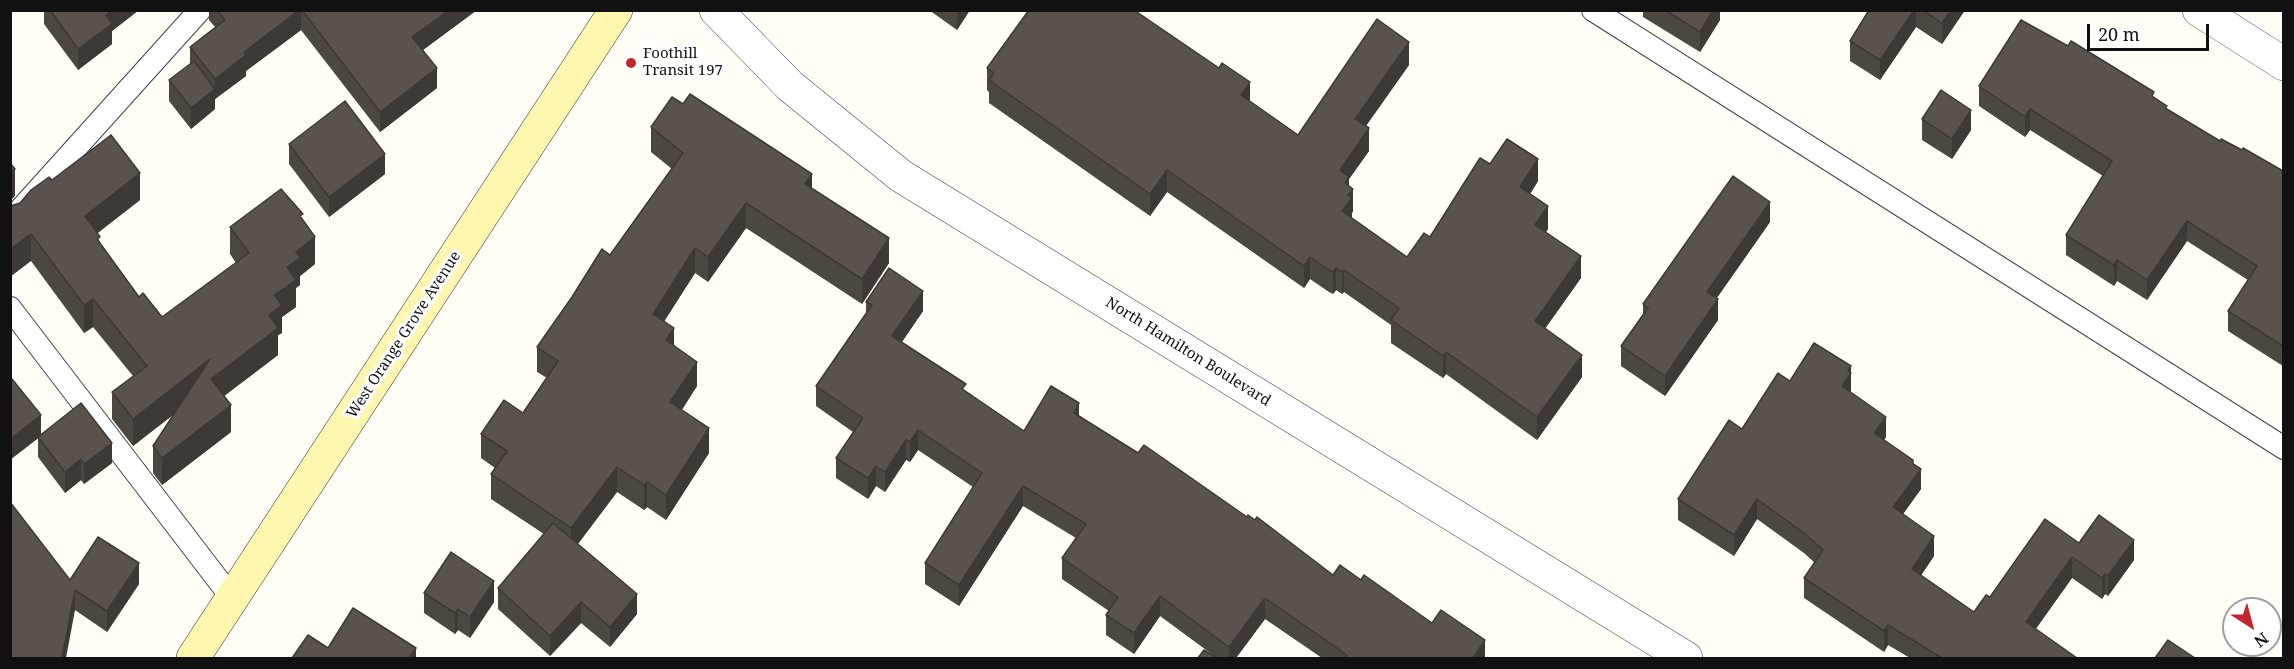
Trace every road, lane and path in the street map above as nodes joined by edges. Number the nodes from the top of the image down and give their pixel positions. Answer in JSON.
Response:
{"nodes":[{"id":1,"x":200,"y":10,"type":"edge"},
{"id":2,"x":616,"y":10,"type":"edge"},
{"id":3,"x":716,"y":10,"type":"edge"},
{"id":4,"x":1593,"y":10,"type":"edge"},
{"id":5,"x":2199,"y":10,"type":"edge"},
{"id":6,"x":2283,"y":64,"type":"edge"},
{"id":7,"x":10,"y":221,"type":"edge"},
{"id":8,"x":10,"y":308,"type":"edge"},
{"id":9,"x":2283,"y":448,"type":"edge"},
{"id":10,"x":232,"y":598,"type":"junction"},
{"id":11,"x":193,"y":658,"type":"edge"},
{"id":12,"x":1686,"y":658,"type":"edge"}],
"edges":[{"from":1,"to":7,"type":"lane"},
{"from":2,"to":10,"type":"street","name":"West Orange Grove Avenue"},
{"from":3,"to":12,"type":"street","name":"North Hamilton Boulevard"},
{"from":4,"to":9,"type":"lane"},
{"from":5,"to":6,"type":"street"},
{"from":8,"to":10,"type":"lane"},
{"from":10,"to":11,"type":"street","name":"West Orange Grove Avenue"}]}
